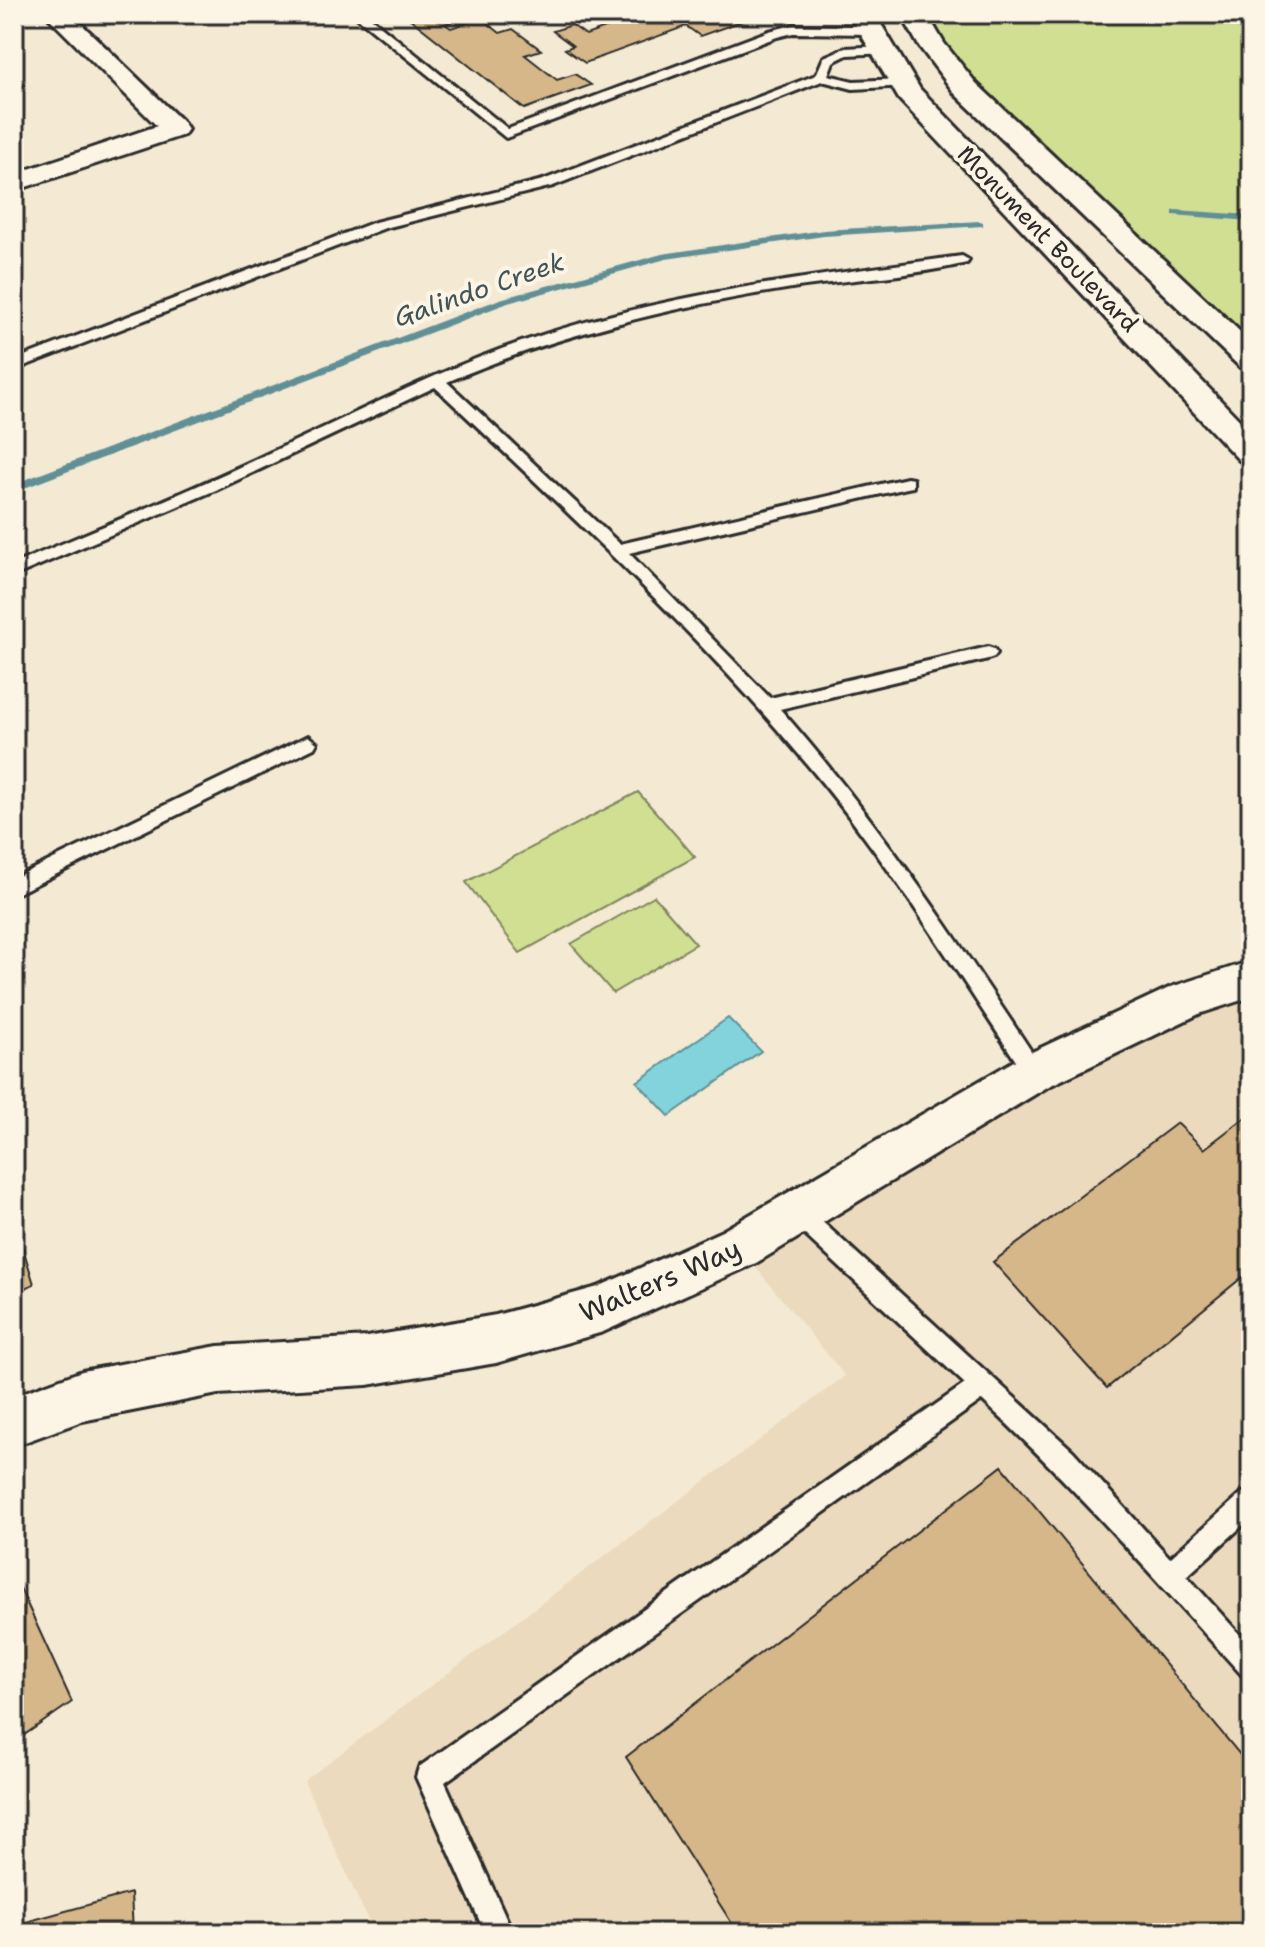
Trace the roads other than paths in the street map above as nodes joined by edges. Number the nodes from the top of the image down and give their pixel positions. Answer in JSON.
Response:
{"nodes":[{"id":1,"x":57,"y":14,"type":"edge"},
{"id":2,"x":359,"y":14,"type":"edge"},
{"id":3,"x":783,"y":14,"type":"edge"},
{"id":4,"x":914,"y":14,"type":"edge"},
{"id":5,"x":793,"y":29,"type":"junction"},
{"id":6,"x":872,"y":31,"type":"edge"},
{"id":7,"x":821,"y":77,"type":"junction"},
{"id":8,"x":903,"y":83,"type":"junction"},
{"id":9,"x":14,"y":183,"type":"edge"},
{"id":10,"x":962,"y":260,"type":"dead end"},
{"id":11,"x":1251,"y":360,"type":"edge"},
{"id":12,"x":14,"y":365,"type":"edge"},
{"id":13,"x":438,"y":382,"type":"junction"},
{"id":14,"x":1251,"y":452,"type":"edge"},
{"id":15,"x":907,"y":483,"type":"dead end"},
{"id":16,"x":618,"y":550,"type":"junction"},
{"id":17,"x":14,"y":570,"type":"edge"},
{"id":18,"x":988,"y":653,"type":"dead end"},
{"id":19,"x":767,"y":705,"type":"junction"},
{"id":20,"x":308,"y":743,"type":"dead end"},
{"id":21,"x":14,"y":887,"type":"edge"},
{"id":22,"x":1251,"y":979,"type":"edge"},
{"id":23,"x":1034,"y":1072,"type":"junction"},
{"id":24,"x":797,"y":1213,"type":"junction"},
{"id":25,"x":982,"y":1386,"type":"junction"},
{"id":26,"x":14,"y":1421,"type":"edge"},
{"id":27,"x":1251,"y":1502,"type":"edge"},
{"id":28,"x":1167,"y":1577,"type":"junction"},
{"id":29,"x":1251,"y":1666,"type":"edge"},
{"id":30,"x":499,"y":1933,"type":"edge"}],
"edges":[{"from":1,"to":9,"type":"street"},
{"from":2,"to":5,"type":"lane"},
{"from":3,"to":5,"type":"lane"},
{"from":4,"to":11,"type":"main road","name":"Monument Boulevard"},
{"from":5,"to":6,"type":"lane"},
{"from":6,"to":7,"type":"lane"},
{"from":6,"to":8,"type":"main road","name":"Monument Boulevard"},
{"from":7,"to":8,"type":"lane"},
{"from":7,"to":12,"type":"lane"},
{"from":8,"to":14,"type":"main road","name":"Monument Boulevard"},
{"from":10,"to":13,"type":"lane"},
{"from":13,"to":16,"type":"lane"},
{"from":13,"to":17,"type":"lane"},
{"from":15,"to":16,"type":"lane"},
{"from":16,"to":19,"type":"lane"},
{"from":18,"to":19,"type":"lane"},
{"from":19,"to":23,"type":"lane"},
{"from":20,"to":21,"type":"lane"},
{"from":22,"to":23,"type":"street","name":"Walters Way"},
{"from":23,"to":24,"type":"street","name":"Walters Way"},
{"from":24,"to":25,"type":"lane"},
{"from":24,"to":26,"type":"street","name":"Walters Way"},
{"from":25,"to":28,"type":"lane"},
{"from":25,"to":30,"type":"lane"},
{"from":27,"to":28,"type":"lane"},
{"from":28,"to":29,"type":"lane"}]}
